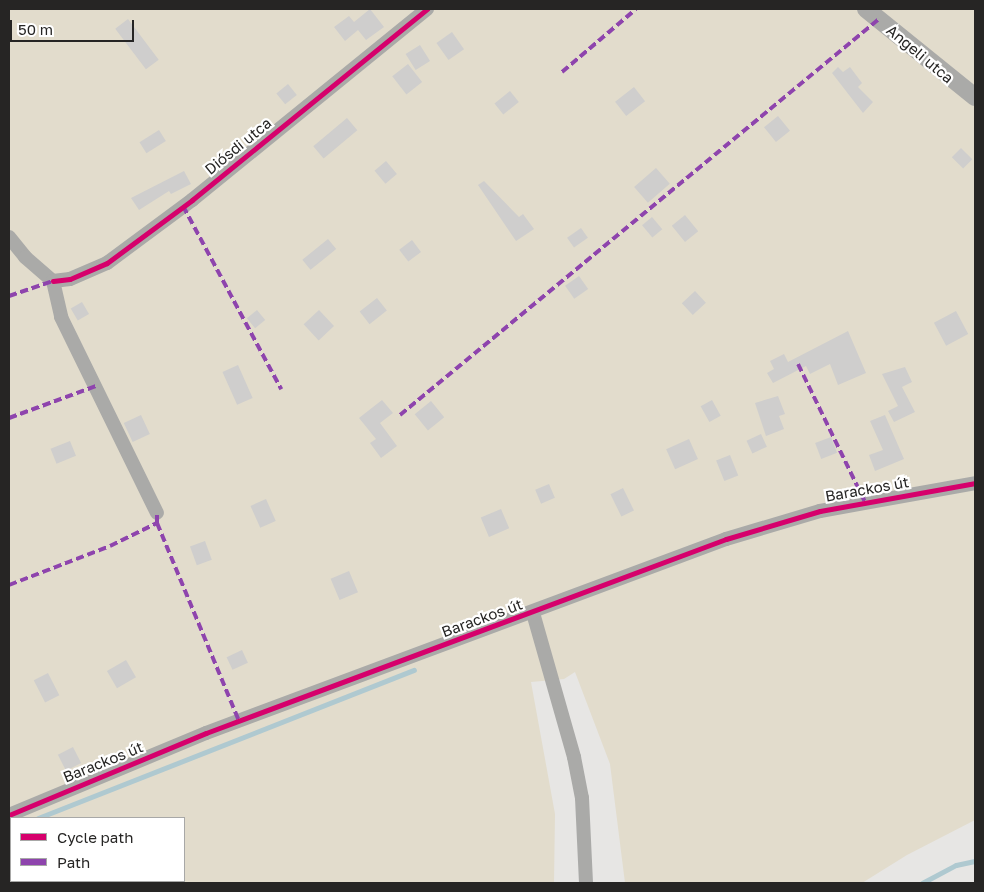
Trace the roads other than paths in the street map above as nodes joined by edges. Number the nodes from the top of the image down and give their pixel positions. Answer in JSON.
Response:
{"nodes":[{"id":1,"x":427,"y":9,"type":"edge"},
{"id":2,"x":866,"y":9,"type":"edge"},
{"id":3,"x":975,"y":97,"type":"edge"},
{"id":4,"x":9,"y":237,"type":"edge"},
{"id":5,"x":53,"y":280,"type":"junction"},
{"id":6,"x":975,"y":483,"type":"edge"},
{"id":7,"x":157,"y":513,"type":"dead end"},
{"id":8,"x":533,"y":613,"type":"junction"},
{"id":9,"x":9,"y":815,"type":"edge"},
{"id":10,"x":586,"y":883,"type":"edge"}],
"edges":[{"from":1,"to":5,"type":"street","name":"Diósdi utca"},
{"from":2,"to":3,"type":"street","name":"Angeli utca"},
{"from":4,"to":5,"type":"street"},
{"from":5,"to":7,"type":"street"},
{"from":6,"to":8,"type":"street","name":"Barackos út"},
{"from":8,"to":9,"type":"street","name":"Barackos út"},
{"from":8,"to":10,"type":"street"}]}
